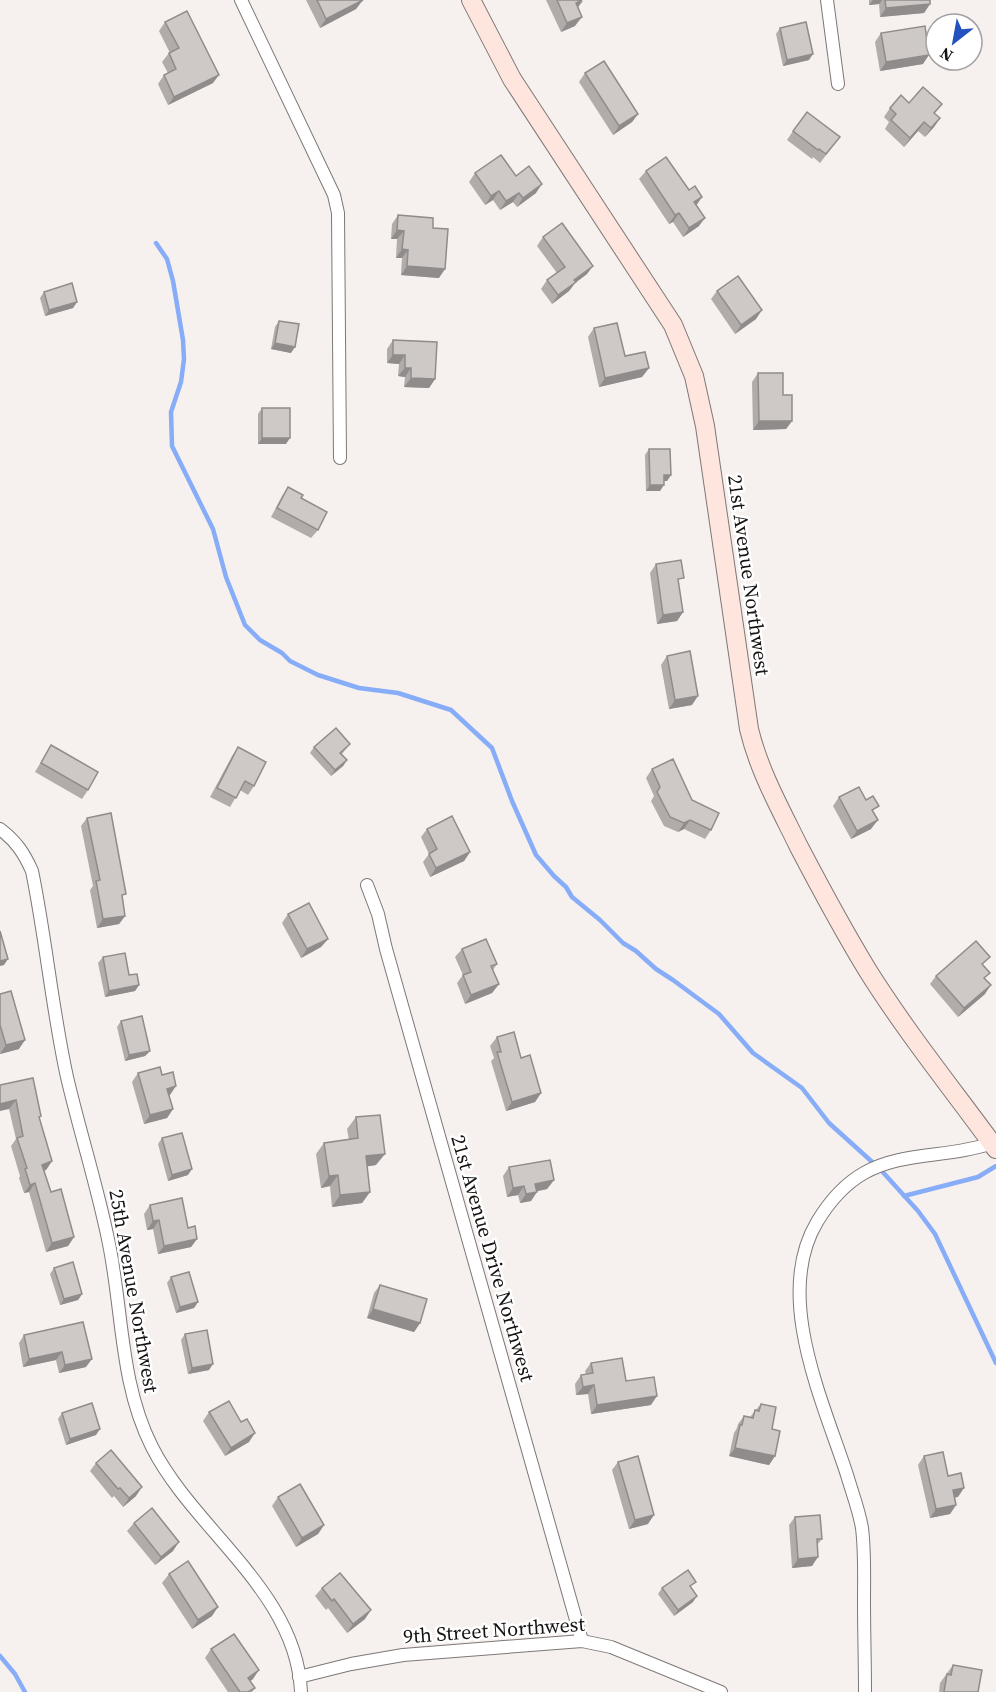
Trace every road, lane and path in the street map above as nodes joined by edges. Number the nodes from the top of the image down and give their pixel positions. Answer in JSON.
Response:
{"nodes":[{"id":1,"x":241,"y":0,"type":"edge"},
{"id":2,"x":471,"y":0,"type":"edge"},
{"id":3,"x":827,"y":0,"type":"edge"},
{"id":4,"x":838,"y":84,"type":"dead end"},
{"id":5,"x":340,"y":458,"type":"dead end"},
{"id":6,"x":0,"y":829,"type":"edge"},
{"id":7,"x":367,"y":885,"type":"dead end"},
{"id":8,"x":994,"y":1146,"type":"edge"},
{"id":9,"x":582,"y":1641,"type":"junction"},
{"id":10,"x":299,"y":1677,"type":"junction"},
{"id":11,"x":301,"y":1692,"type":"edge"},
{"id":12,"x":721,"y":1692,"type":"edge"},
{"id":13,"x":865,"y":1692,"type":"edge"}],
"edges":[{"from":1,"to":5,"type":"street"},
{"from":2,"to":8,"type":"street","name":"21st Avenue Northwest"},
{"from":3,"to":4,"type":"street"},
{"from":6,"to":10,"type":"street","name":"25th Avenue Northwest"},
{"from":7,"to":9,"type":"street","name":"21st Avenue Drive Northwest"},
{"from":8,"to":13,"type":"street"},
{"from":9,"to":10,"type":"street","name":"9th Street Northwest"},
{"from":9,"to":12,"type":"street","name":"9th Street Northwest"},
{"from":10,"to":11,"type":"street","name":"25th Avenue Northwest"}]}
